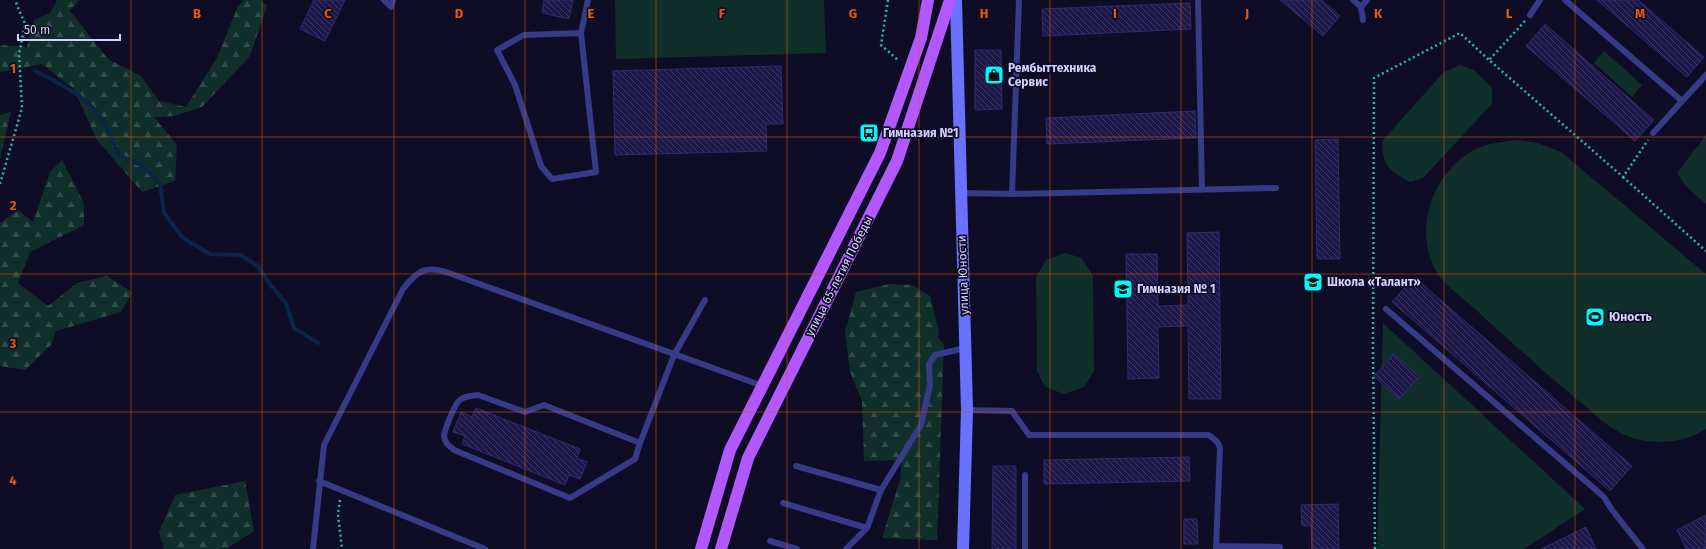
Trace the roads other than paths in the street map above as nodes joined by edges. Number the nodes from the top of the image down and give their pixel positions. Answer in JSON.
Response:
{"nodes":[{"id":1,"x":384,"y":0,"type":"edge"},
{"id":2,"x":393,"y":0,"type":"edge"},
{"id":3,"x":588,"y":0,"type":"edge"},
{"id":4,"x":928,"y":0,"type":"edge"},
{"id":5,"x":950,"y":0,"type":"edge"},
{"id":6,"x":956,"y":0,"type":"edge"},
{"id":7,"x":1019,"y":0,"type":"edge"},
{"id":8,"x":1198,"y":0,"type":"edge"},
{"id":9,"x":1353,"y":0,"type":"edge"},
{"id":10,"x":1367,"y":0,"type":"edge"},
{"id":11,"x":1540,"y":0,"type":"edge"},
{"id":12,"x":1565,"y":0,"type":"edge"},
{"id":13,"x":1361,"y":7,"type":"junction"},
{"id":14,"x":1530,"y":15,"type":"road end"},
{"id":15,"x":1363,"y":20,"type":"dead end"},
{"id":16,"x":580,"y":33,"type":"junction"},
{"id":17,"x":1706,"y":75,"type":"edge"},
{"id":18,"x":1682,"y":101,"type":"junction"},
{"id":19,"x":1652,"y":133,"type":"road end"},
{"id":20,"x":1276,"y":188,"type":"dead end"},
{"id":21,"x":1202,"y":190,"type":"junction"},
{"id":22,"x":960,"y":193,"type":"junction"},
{"id":23,"x":1012,"y":194,"type":"junction"},
{"id":24,"x":704,"y":300,"type":"dead end"},
{"id":25,"x":1386,"y":309,"type":"dead end"},
{"id":26,"x":966,"y":348,"type":"junction"},
{"id":27,"x":674,"y":355,"type":"junction"},
{"id":28,"x":763,"y":386,"type":"junction"},
{"id":29,"x":967,"y":410,"type":"junction"},
{"id":30,"x":640,"y":442,"type":"junction"},
{"id":31,"x":796,"y":466,"type":"dead end"},
{"id":32,"x":1025,"y":475,"type":"dead end"},
{"id":33,"x":319,"y":481,"type":"junction"},
{"id":34,"x":881,"y":490,"type":"junction"},
{"id":35,"x":783,"y":502,"type":"dead end"},
{"id":36,"x":867,"y":528,"type":"junction"},
{"id":37,"x":770,"y":541,"type":"dead end"},
{"id":38,"x":1280,"y":547,"type":"dead end"},
{"id":39,"x":1216,"y":548,"type":"edge"},
{"id":40,"x":313,"y":549,"type":"edge"},
{"id":41,"x":485,"y":549,"type":"edge"},
{"id":42,"x":701,"y":549,"type":"edge"},
{"id":43,"x":721,"y":549,"type":"edge"},
{"id":44,"x":797,"y":549,"type":"edge"},
{"id":45,"x":846,"y":549,"type":"edge"},
{"id":46,"x":962,"y":549,"type":"edge"},
{"id":47,"x":1025,"y":549,"type":"edge"},
{"id":48,"x":1643,"y":549,"type":"edge"}],
"edges":[{"from":1,"to":2,"type":"lane"},
{"from":3,"to":16,"type":"lane"},
{"from":4,"to":28,"type":"main road","name":"улица 65-летия Победы"},
{"from":5,"to":43,"type":"main road","name":"улица 65-летия Победы"},
{"from":6,"to":22,"type":"street","name":"улица Юности"},
{"from":7,"to":23,"type":"lane"},
{"from":8,"to":21,"type":"lane"},
{"from":9,"to":13,"type":"lane"},
{"from":10,"to":13,"type":"lane"},
{"from":11,"to":14,"type":"lane"},
{"from":12,"to":18,"type":"lane"},
{"from":13,"to":15,"type":"lane"},
{"from":16,"to":16,"type":"lane"},
{"from":17,"to":18,"type":"lane"},
{"from":18,"to":19,"type":"lane"},
{"from":20,"to":21,"type":"lane"},
{"from":21,"to":23,"type":"lane"},
{"from":22,"to":23,"type":"lane"},
{"from":22,"to":26,"type":"street","name":"улица Юности"},
{"from":24,"to":27,"type":"lane"},
{"from":25,"to":48,"type":"lane"},
{"from":26,"to":29,"type":"street","name":"улица Юности"},
{"from":26,"to":34,"type":"lane"},
{"from":27,"to":28,"type":"lane"},
{"from":27,"to":30,"type":"lane"},
{"from":27,"to":33,"type":"lane"},
{"from":28,"to":42,"type":"main road","name":"улица 65-летия Победы"},
{"from":29,"to":39,"type":"lane"},
{"from":29,"to":46,"type":"street","name":"улица Юности"},
{"from":30,"to":30,"type":"lane"},
{"from":31,"to":34,"type":"lane"},
{"from":32,"to":47,"type":"lane"},
{"from":33,"to":40,"type":"lane"},
{"from":33,"to":41,"type":"lane"},
{"from":34,"to":36,"type":"lane"},
{"from":35,"to":36,"type":"lane"},
{"from":36,"to":45,"type":"lane"},
{"from":37,"to":44,"type":"lane"},
{"from":38,"to":39,"type":"lane"}]}
